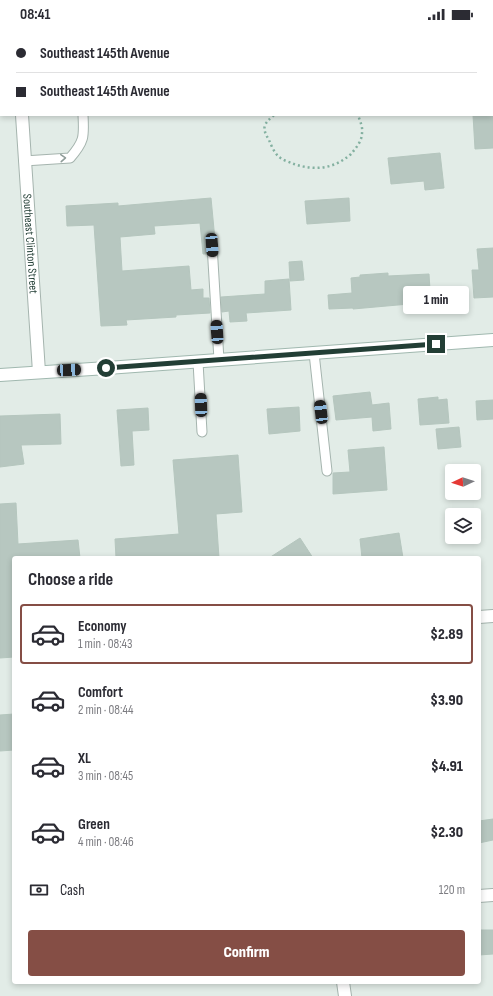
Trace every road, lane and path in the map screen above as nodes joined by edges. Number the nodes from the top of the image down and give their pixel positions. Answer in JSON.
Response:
{"nodes":[{"id":1,"x":22,"y":116,"type":"edge"},
{"id":2,"x":83,"y":116,"type":"edge"},
{"id":3,"x":273,"y":116,"type":"edge"},
{"id":4,"x":358,"y":116,"type":"edge"},
{"id":5,"x":24,"y":161,"type":"junction"},
{"id":6,"x":212,"y":245,"type":"dead end"},
{"id":7,"x":493,"y":340,"type":"edge"},
{"id":8,"x":314,"y":353,"type":"junction"},
{"id":9,"x":219,"y":360,"type":"junction"},
{"id":10,"x":198,"y":362,"type":"junction"},
{"id":11,"x":39,"y":372,"type":"junction"},
{"id":12,"x":0,"y":375,"type":"edge"},
{"id":13,"x":202,"y":432,"type":"dead end"},
{"id":14,"x":327,"y":471,"type":"dead end"},
{"id":15,"x":493,"y":616,"type":"edge"},
{"id":16,"x":481,"y":617,"type":"edge"},
{"id":17,"x":493,"y":895,"type":"edge"},
{"id":18,"x":481,"y":896,"type":"edge"},
{"id":19,"x":343,"y":984,"type":"edge"},
{"id":20,"x":345,"y":996,"type":"edge"}],
"edges":[{"from":1,"to":5,"type":"street","name":"Southeast Clinton Street"},
{"from":5,"to":2,"type":"lane","one_way":true},
{"from":3,"to":4,"type":"path"},
{"from":5,"to":11,"type":"street","name":"Southeast Clinton Street"},
{"from":6,"to":9,"type":"lane"},
{"from":7,"to":8,"type":"street"},
{"from":8,"to":9,"type":"street"},
{"from":8,"to":14,"type":"lane"},
{"from":9,"to":10,"type":"street"},
{"from":10,"to":11,"type":"street"},
{"from":10,"to":13,"type":"lane"},
{"from":11,"to":12,"type":"street"},
{"from":15,"to":16,"type":"street"},
{"from":17,"to":18,"type":"street"},
{"from":19,"to":20,"type":"street"}]}
